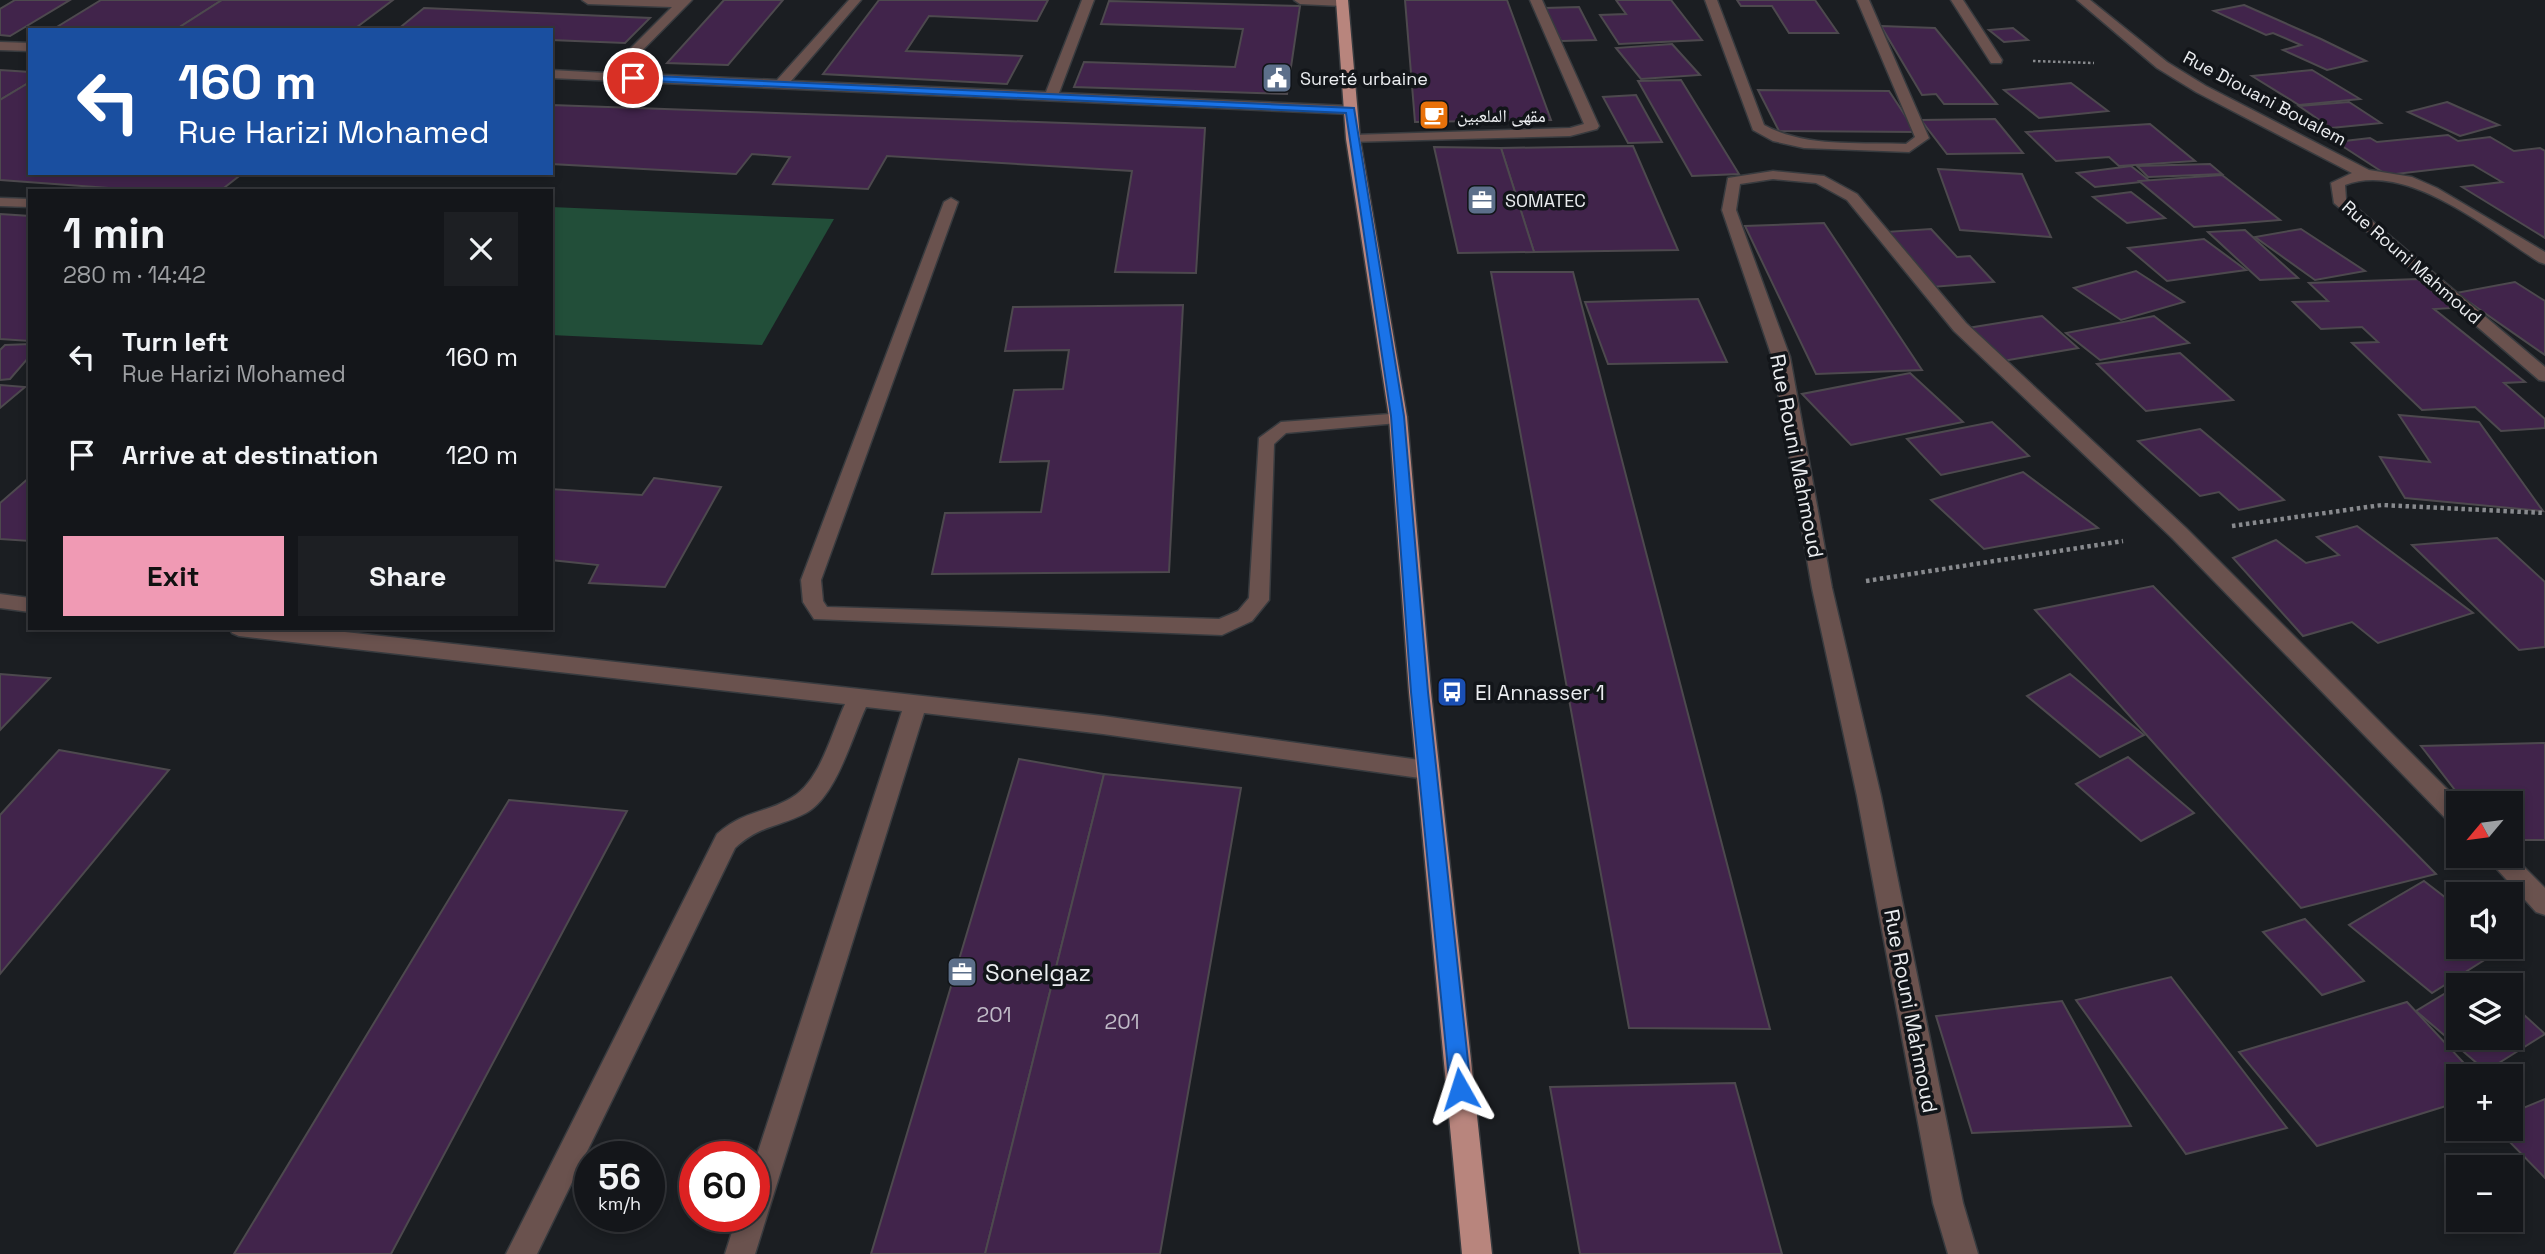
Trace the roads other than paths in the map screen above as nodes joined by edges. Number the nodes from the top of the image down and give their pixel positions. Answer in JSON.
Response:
{"nodes":[{"id":1,"x":588,"y":0,"type":"edge"},
{"id":2,"x":855,"y":0,"type":"edge"},
{"id":3,"x":1088,"y":0,"type":"edge"},
{"id":4,"x":1300,"y":0,"type":"edge"},
{"id":5,"x":1536,"y":0,"type":"edge"},
{"id":6,"x":1711,"y":0,"type":"edge"},
{"id":7,"x":1863,"y":0,"type":"edge"},
{"id":8,"x":1957,"y":0,"type":"edge"},
{"id":9,"x":2083,"y":0,"type":"edge"},
{"id":10,"x":1342,"y":1,"type":"edge"},
{"id":11,"x":684,"y":2,"type":"edge"},
{"id":12,"x":0,"y":46,"type":"edge"},
{"id":13,"x":28,"y":47,"type":"edge"},
{"id":14,"x":1996,"y":61,"type":"road end"},
{"id":15,"x":553,"y":74,"type":"edge"},
{"id":16,"x":609,"y":77,"type":"junction"},
{"id":17,"x":780,"y":85,"type":"junction"},
{"id":18,"x":1051,"y":97,"type":"junction"},
{"id":19,"x":1350,"y":110,"type":"junction"},
{"id":20,"x":1353,"y":139,"type":"junction"},
{"id":21,"x":2366,"y":174,"type":"junction"},
{"id":22,"x":0,"y":202,"type":"edge"},
{"id":23,"x":951,"y":202,"type":"dead end"},
{"id":24,"x":28,"y":203,"type":"edge"},
{"id":25,"x":2545,"y":260,"type":"edge"},
{"id":26,"x":2545,"y":376,"type":"edge"},
{"id":27,"x":1398,"y":416,"type":"junction"},
{"id":28,"x":0,"y":601,"type":"edge"},
{"id":29,"x":28,"y":605,"type":"edge"},
{"id":30,"x":256,"y":630,"type":"edge"},
{"id":31,"x":858,"y":699,"type":"junction"},
{"id":32,"x":915,"y":706,"type":"junction"},
{"id":33,"x":1427,"y":770,"type":"junction"},
{"id":34,"x":2446,"y":804,"type":"edge"},
{"id":35,"x":2509,"y":868,"type":"edge"},
{"id":36,"x":2545,"y":904,"type":"edge"},
{"id":37,"x":770,"y":1160,"type":"edge"},
{"id":38,"x":747,"y":1232,"type":"edge"},
{"id":39,"x":521,"y":1254,"type":"edge"},
{"id":40,"x":740,"y":1254,"type":"edge"},
{"id":41,"x":1478,"y":1254,"type":"edge"},
{"id":42,"x":1963,"y":1254,"type":"edge"}],
"edges":[{"from":1,"to":11,"type":"street"},
{"from":2,"to":17,"type":"street"},
{"from":3,"to":18,"type":"street"},
{"from":4,"to":10,"type":"street"},
{"from":5,"to":20,"type":"street"},
{"from":6,"to":7,"type":"street"},
{"from":8,"to":14,"type":"street"},
{"from":9,"to":21,"type":"street","name":"Rue Diouani Boualem"},
{"from":10,"to":19,"type":"main road"},
{"from":11,"to":16,"type":"street"},
{"from":12,"to":13,"type":"street"},
{"from":15,"to":16,"type":"street"},
{"from":16,"to":17,"type":"street"},
{"from":17,"to":18,"type":"street"},
{"from":18,"to":19,"type":"street"},
{"from":19,"to":20,"type":"main road"},
{"from":20,"to":27,"type":"main road"},
{"from":21,"to":25,"type":"street","name":"Rue Rouni Mahmoud"},
{"from":21,"to":26,"type":"street","name":"Rue Rouni Mahmoud"},
{"from":22,"to":24,"type":"street"},
{"from":23,"to":27,"type":"street"},
{"from":27,"to":33,"type":"main road"},
{"from":28,"to":29,"type":"street"},
{"from":30,"to":31,"type":"street"},
{"from":31,"to":32,"type":"street"},
{"from":31,"to":39,"type":"street"},
{"from":32,"to":33,"type":"street"},
{"from":32,"to":37,"type":"street"},
{"from":33,"to":41,"type":"main road"},
{"from":34,"to":42,"type":"street","name":"Rue Rouni Mahmoud"},
{"from":35,"to":36,"type":"street"},
{"from":38,"to":40,"type":"street"}]}
